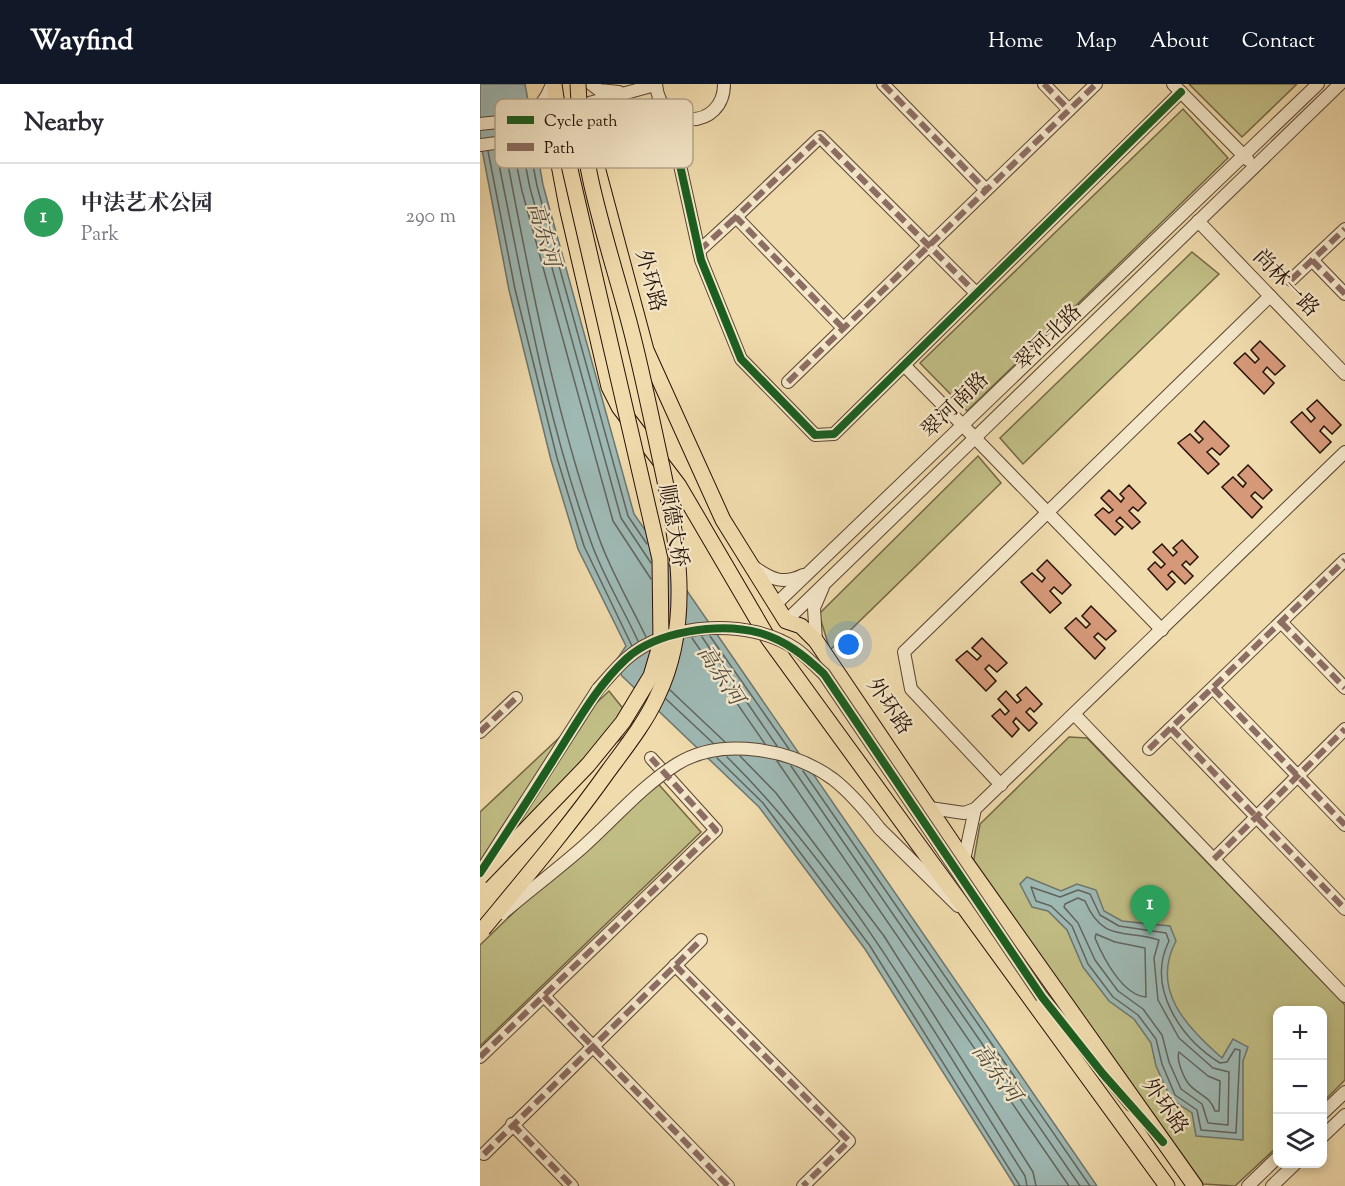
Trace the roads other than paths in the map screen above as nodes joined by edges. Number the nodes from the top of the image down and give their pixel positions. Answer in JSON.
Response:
{"nodes":[{"id":1,"x":553,"y":84,"type":"edge"},
{"id":2,"x":578,"y":84,"type":"edge"},
{"id":3,"x":591,"y":84,"type":"edge"},
{"id":4,"x":656,"y":84,"type":"edge"},
{"id":5,"x":724,"y":84,"type":"edge"},
{"id":6,"x":883,"y":84,"type":"edge"},
{"id":7,"x":1044,"y":84,"type":"edge"},
{"id":8,"x":1096,"y":84,"type":"edge"},
{"id":9,"x":1318,"y":84,"type":"edge"},
{"id":10,"x":1340,"y":84,"type":"edge"},
{"id":11,"x":1344,"y":84,"type":"edge"},
{"id":12,"x":1177,"y":88,"type":"edge"},
{"id":13,"x":626,"y":93,"type":"junction"},
{"id":14,"x":1329,"y":95,"type":"junction"},
{"id":15,"x":545,"y":99,"type":"edge"},
{"id":16,"x":556,"y":99,"type":"edge"},
{"id":17,"x":579,"y":99,"type":"edge"},
{"id":18,"x":581,"y":99,"type":"edge"},
{"id":19,"x":604,"y":99,"type":"edge"},
{"id":20,"x":661,"y":99,"type":"edge"},
{"id":21,"x":1069,"y":110,"type":"junction"},
{"id":22,"x":693,"y":118,"type":"edge"},
{"id":23,"x":495,"y":123,"type":"edge"},
{"id":24,"x":480,"y":124,"type":"edge"},
{"id":25,"x":495,"y":143,"type":"edge"},
{"id":26,"x":480,"y":145,"type":"edge"},
{"id":27,"x":1244,"y":156,"type":"junction"},
{"id":28,"x":1254,"y":166,"type":"junction"},
{"id":29,"x":560,"y":168,"type":"edge"},
{"id":30,"x":570,"y":168,"type":"edge"},
{"id":31,"x":587,"y":168,"type":"edge"},
{"id":32,"x":597,"y":168,"type":"edge"},
{"id":33,"x":679,"y":168,"type":"edge"},
{"id":34,"x":986,"y":190,"type":"junction"},
{"id":35,"x":736,"y":217,"type":"junction"},
{"id":36,"x":1198,"y":221,"type":"junction"},
{"id":37,"x":1345,"y":229,"type":"edge"},
{"id":38,"x":928,"y":246,"type":"junction"},
{"id":39,"x":699,"y":251,"type":"junction"},
{"id":40,"x":1312,"y":260,"type":"junction"},
{"id":41,"x":1291,"y":280,"type":"dead end"},
{"id":42,"x":976,"y":293,"type":"junction"},
{"id":43,"x":1345,"y":294,"type":"edge"},
{"id":44,"x":1270,"y":296,"type":"junction"},
{"id":45,"x":843,"y":328,"type":"junction"},
{"id":46,"x":904,"y":364,"type":"junction"},
{"id":47,"x":1345,"y":374,"type":"edge"},
{"id":48,"x":788,"y":382,"type":"dead end"},
{"id":49,"x":963,"y":426,"type":"junction"},
{"id":50,"x":975,"y":437,"type":"junction"},
{"id":51,"x":1345,"y":452,"type":"edge"},
{"id":52,"x":1049,"y":513,"type":"junction"},
{"id":53,"x":1345,"y":560,"type":"edge"},
{"id":54,"x":750,"y":563,"type":"junction"},
{"id":55,"x":814,"y":569,"type":"junction"},
{"id":56,"x":825,"y":582,"type":"junction"},
{"id":57,"x":775,"y":605,"type":"junction"},
{"id":58,"x":757,"y":621,"type":"junction"},
{"id":59,"x":786,"y":621,"type":"junction"},
{"id":60,"x":1281,"y":622,"type":"junction"},
{"id":61,"x":1162,"y":630,"type":"junction"},
{"id":62,"x":768,"y":638,"type":"junction"},
{"id":63,"x":816,"y":641,"type":"junction"},
{"id":64,"x":1213,"y":688,"type":"junction"},
{"id":65,"x":1345,"y":688,"type":"edge"},
{"id":66,"x":516,"y":698,"type":"dead end"},
{"id":67,"x":1074,"y":714,"type":"junction"},
{"id":68,"x":482,"y":725,"type":"edge"},
{"id":69,"x":1171,"y":728,"type":"junction"},
{"id":70,"x":1345,"y":729,"type":"edge"},
{"id":71,"x":1149,"y":749,"type":"dead end"},
{"id":72,"x":651,"y":758,"type":"dead end"},
{"id":73,"x":1298,"y":776,"type":"junction"},
{"id":74,"x":1000,"y":785,"type":"junction"},
{"id":75,"x":930,"y":807,"type":"junction"},
{"id":76,"x":975,"y":809,"type":"junction"},
{"id":77,"x":1256,"y":817,"type":"junction"},
{"id":78,"x":1345,"y":825,"type":"edge"},
{"id":79,"x":1214,"y":859,"type":"junction"},
{"id":80,"x":964,"y":860,"type":"junction"},
{"id":81,"x":480,"y":873,"type":"edge"},
{"id":82,"x":480,"y":877,"type":"edge"},
{"id":83,"x":1345,"y":909,"type":"edge"},
{"id":84,"x":972,"y":919,"type":"junction"},
{"id":85,"x":482,"y":931,"type":"edge"},
{"id":86,"x":701,"y":940,"type":"dead end"},
{"id":87,"x":675,"y":965,"type":"junction"},
{"id":88,"x":544,"y":996,"type":"junction"},
{"id":89,"x":1345,"y":996,"type":"edge"},
{"id":90,"x":593,"y":1046,"type":"junction"},
{"id":91,"x":480,"y":1058,"type":"edge"},
{"id":92,"x":1345,"y":1092,"type":"edge"},
{"id":93,"x":1327,"y":1110,"type":"edge"},
{"id":94,"x":1345,"y":1115,"type":"edge"},
{"id":95,"x":512,"y":1124,"type":"junction"},
{"id":96,"x":1327,"y":1133,"type":"edge"},
{"id":97,"x":1163,"y":1142,"type":"junction"},
{"id":98,"x":484,"y":1154,"type":"dead end"},
{"id":99,"x":1273,"y":1162,"type":"edge"},
{"id":100,"x":1291,"y":1168,"type":"edge"},
{"id":101,"x":1195,"y":1184,"type":"edge"},
{"id":102,"x":1248,"y":1185,"type":"edge"},
{"id":103,"x":572,"y":1186,"type":"edge"},
{"id":104,"x":729,"y":1186,"type":"edge"},
{"id":105,"x":803,"y":1186,"type":"edge"},
{"id":106,"x":1167,"y":1186,"type":"edge"},
{"id":107,"x":1272,"y":1186,"type":"edge"}],
"edges":[{"from":1,"to":15,"type":"street"},
{"from":1,"to":16,"type":"main road"},
{"from":2,"to":17,"type":"main road","bridge":true},
{"from":2,"to":18,"type":"main road","name":"外环路"},
{"from":3,"to":13,"type":"street"},
{"from":4,"to":13,"type":"street"},
{"from":4,"to":20,"type":"street"},
{"from":5,"to":22,"type":"street"},
{"from":6,"to":34,"type":"street"},
{"from":7,"to":21,"type":"street"},
{"from":8,"to":21,"type":"street"},
{"from":9,"to":27,"type":"street","name":"翠河南路"},
{"from":10,"to":14,"type":"street","name":"翠河北路"},
{"from":11,"to":14,"type":"street"},
{"from":12,"to":27,"type":"street"},
{"from":12,"to":42,"type":"street"},
{"from":13,"to":19,"type":"street"},
{"from":14,"to":28,"type":"street","name":"翠河北路"},
{"from":21,"to":34,"type":"street"},
{"from":23,"to":24,"type":"street"},
{"from":25,"to":26,"type":"street"},
{"from":27,"to":28,"type":"street"},
{"from":27,"to":49,"type":"street","name":"翠河南路"},
{"from":28,"to":36,"type":"street","name":"翠河北路"},
{"from":29,"to":58,"type":"main road","name":"外环路"},
{"from":30,"to":82,"type":"main road","name":"顺德大桥","bridge":true},
{"from":31,"to":85,"type":"main road","bridge":true},
{"from":32,"to":54,"type":"main road","name":"外环路"},
{"from":33,"to":39,"type":"street"},
{"from":34,"to":38,"type":"street"},
{"from":35,"to":38,"type":"street"},
{"from":35,"to":39,"type":"street"},
{"from":35,"to":45,"type":"street"},
{"from":36,"to":44,"type":"street","name":"尚林一路"},
{"from":36,"to":50,"type":"street","name":"翠河北路"},
{"from":37,"to":40,"type":"street"},
{"from":38,"to":42,"type":"street"},
{"from":38,"to":45,"type":"street"},
{"from":39,"to":46,"type":"street"},
{"from":40,"to":41,"type":"street"},
{"from":40,"to":43,"type":"street"},
{"from":42,"to":46,"type":"street"},
{"from":44,"to":47,"type":"street","name":"尚林一路"},
{"from":44,"to":52,"type":"street"},
{"from":45,"to":48,"type":"street"},
{"from":46,"to":49,"type":"street"},
{"from":49,"to":50,"type":"street"},
{"from":49,"to":55,"type":"street","name":"翠河南路"},
{"from":50,"to":52,"type":"street"},
{"from":50,"to":56,"type":"street","name":"翠河北路"},
{"from":51,"to":61,"type":"street"},
{"from":52,"to":61,"type":"street"},
{"from":52,"to":74,"type":"street"},
{"from":53,"to":60,"type":"street"},
{"from":54,"to":55,"type":"street"},
{"from":54,"to":57,"type":"main road","name":"外环路"},
{"from":55,"to":57,"type":"street","name":"翠河南路"},
{"from":56,"to":59,"type":"street","name":"翠河北路"},
{"from":56,"to":63,"type":"street"},
{"from":57,"to":58,"type":"main road"},
{"from":57,"to":59,"type":"main road","name":"外环路"},
{"from":58,"to":62,"type":"main road","name":"外环路"},
{"from":59,"to":62,"type":"main road"},
{"from":59,"to":63,"type":"main road","name":"外环路"},
{"from":60,"to":64,"type":"street"},
{"from":60,"to":65,"type":"street"},
{"from":61,"to":67,"type":"street"},
{"from":62,"to":84,"type":"main road","name":"外环路"},
{"from":63,"to":75,"type":"main road","name":"外环路"},
{"from":64,"to":69,"type":"street"},
{"from":64,"to":73,"type":"street"},
{"from":66,"to":68,"type":"street"},
{"from":67,"to":74,"type":"street"},
{"from":67,"to":79,"type":"street"},
{"from":69,"to":71,"type":"street"},
{"from":69,"to":77,"type":"street"},
{"from":70,"to":73,"type":"street"},
{"from":72,"to":88,"type":"street"},
{"from":73,"to":77,"type":"street"},
{"from":73,"to":78,"type":"street"},
{"from":74,"to":76,"type":"street"},
{"from":75,"to":76,"type":"street"},
{"from":75,"to":80,"type":"main road","name":"外环路"},
{"from":76,"to":80,"type":"street"},
{"from":77,"to":79,"type":"street"},
{"from":77,"to":83,"type":"street"},
{"from":79,"to":89,"type":"street"},
{"from":80,"to":97,"type":"main road","name":"外环路"},
{"from":81,"to":97,"type":"street","bridge":true},
{"from":84,"to":85,"type":"street","bridge":true},
{"from":84,"to":106,"type":"main road","name":"外环路"},
{"from":86,"to":87,"type":"street"},
{"from":87,"to":90,"type":"street"},
{"from":87,"to":105,"type":"street"},
{"from":88,"to":90,"type":"street"},
{"from":88,"to":91,"type":"street"},
{"from":90,"to":95,"type":"street"},
{"from":90,"to":104,"type":"street"},
{"from":92,"to":93,"type":"street"},
{"from":94,"to":96,"type":"street"},
{"from":95,"to":98,"type":"street"},
{"from":95,"to":103,"type":"street"},
{"from":97,"to":101,"type":"main road","name":"外环路"},
{"from":99,"to":102,"type":"street"},
{"from":100,"to":107,"type":"street"}]}
